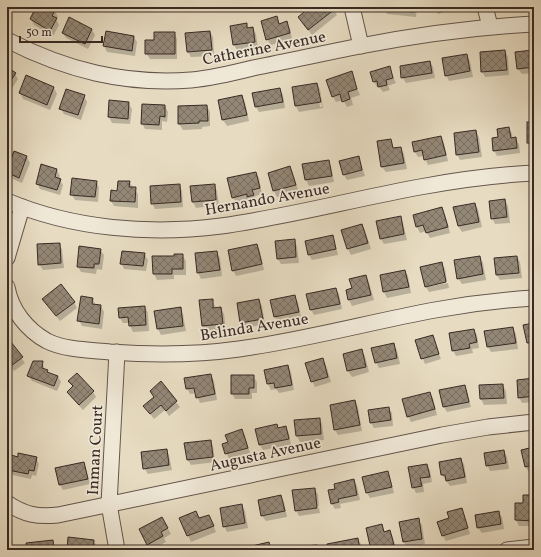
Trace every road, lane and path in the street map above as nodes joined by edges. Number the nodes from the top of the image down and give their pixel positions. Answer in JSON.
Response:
{"nodes":[{"id":1,"x":352,"y":7,"type":"edge"},
{"id":2,"x":485,"y":7,"type":"edge"},
{"id":3,"x":534,"y":24,"type":"edge"},
{"id":4,"x":490,"y":26,"type":"junction"},
{"id":5,"x":7,"y":40,"type":"edge"},
{"id":6,"x":361,"y":46,"type":"junction"},
{"id":7,"x":534,"y":173,"type":"edge"},
{"id":8,"x":7,"y":201,"type":"edge"},
{"id":9,"x":22,"y":208,"type":"junction"},
{"id":10,"x":7,"y":258,"type":"edge"},
{"id":11,"x":7,"y":287,"type":"edge"},
{"id":12,"x":534,"y":298,"type":"edge"},
{"id":13,"x":117,"y":352,"type":"junction"},
{"id":14,"x":534,"y":422,"type":"edge"},
{"id":15,"x":7,"y":503,"type":"edge"},
{"id":16,"x":109,"y":504,"type":"junction"},
{"id":17,"x":534,"y":547,"type":"edge"},
{"id":18,"x":117,"y":550,"type":"edge"},
{"id":19,"x":507,"y":550,"type":"edge"}],
"edges":[{"from":1,"to":6,"type":"street"},
{"from":2,"to":4,"type":"street"},
{"from":3,"to":4,"type":"street","name":"Catherine Avenue"},
{"from":4,"to":6,"type":"street","name":"Catherine Avenue"},
{"from":5,"to":6,"type":"street","name":"Catherine Avenue"},
{"from":7,"to":9,"type":"street","name":"Hernando Avenue"},
{"from":8,"to":9,"type":"street","name":"Hernando Avenue"},
{"from":9,"to":10,"type":"street"},
{"from":11,"to":13,"type":"street","name":"Belinda Avenue"},
{"from":12,"to":13,"type":"street","name":"Belinda Avenue"},
{"from":13,"to":16,"type":"street","name":"Inman Court"},
{"from":14,"to":16,"type":"street","name":"Augusta Avenue"},
{"from":15,"to":16,"type":"street","name":"Augusta Avenue"},
{"from":16,"to":18,"type":"street","name":"Inman Court"},
{"from":17,"to":19,"type":"street"}]}
